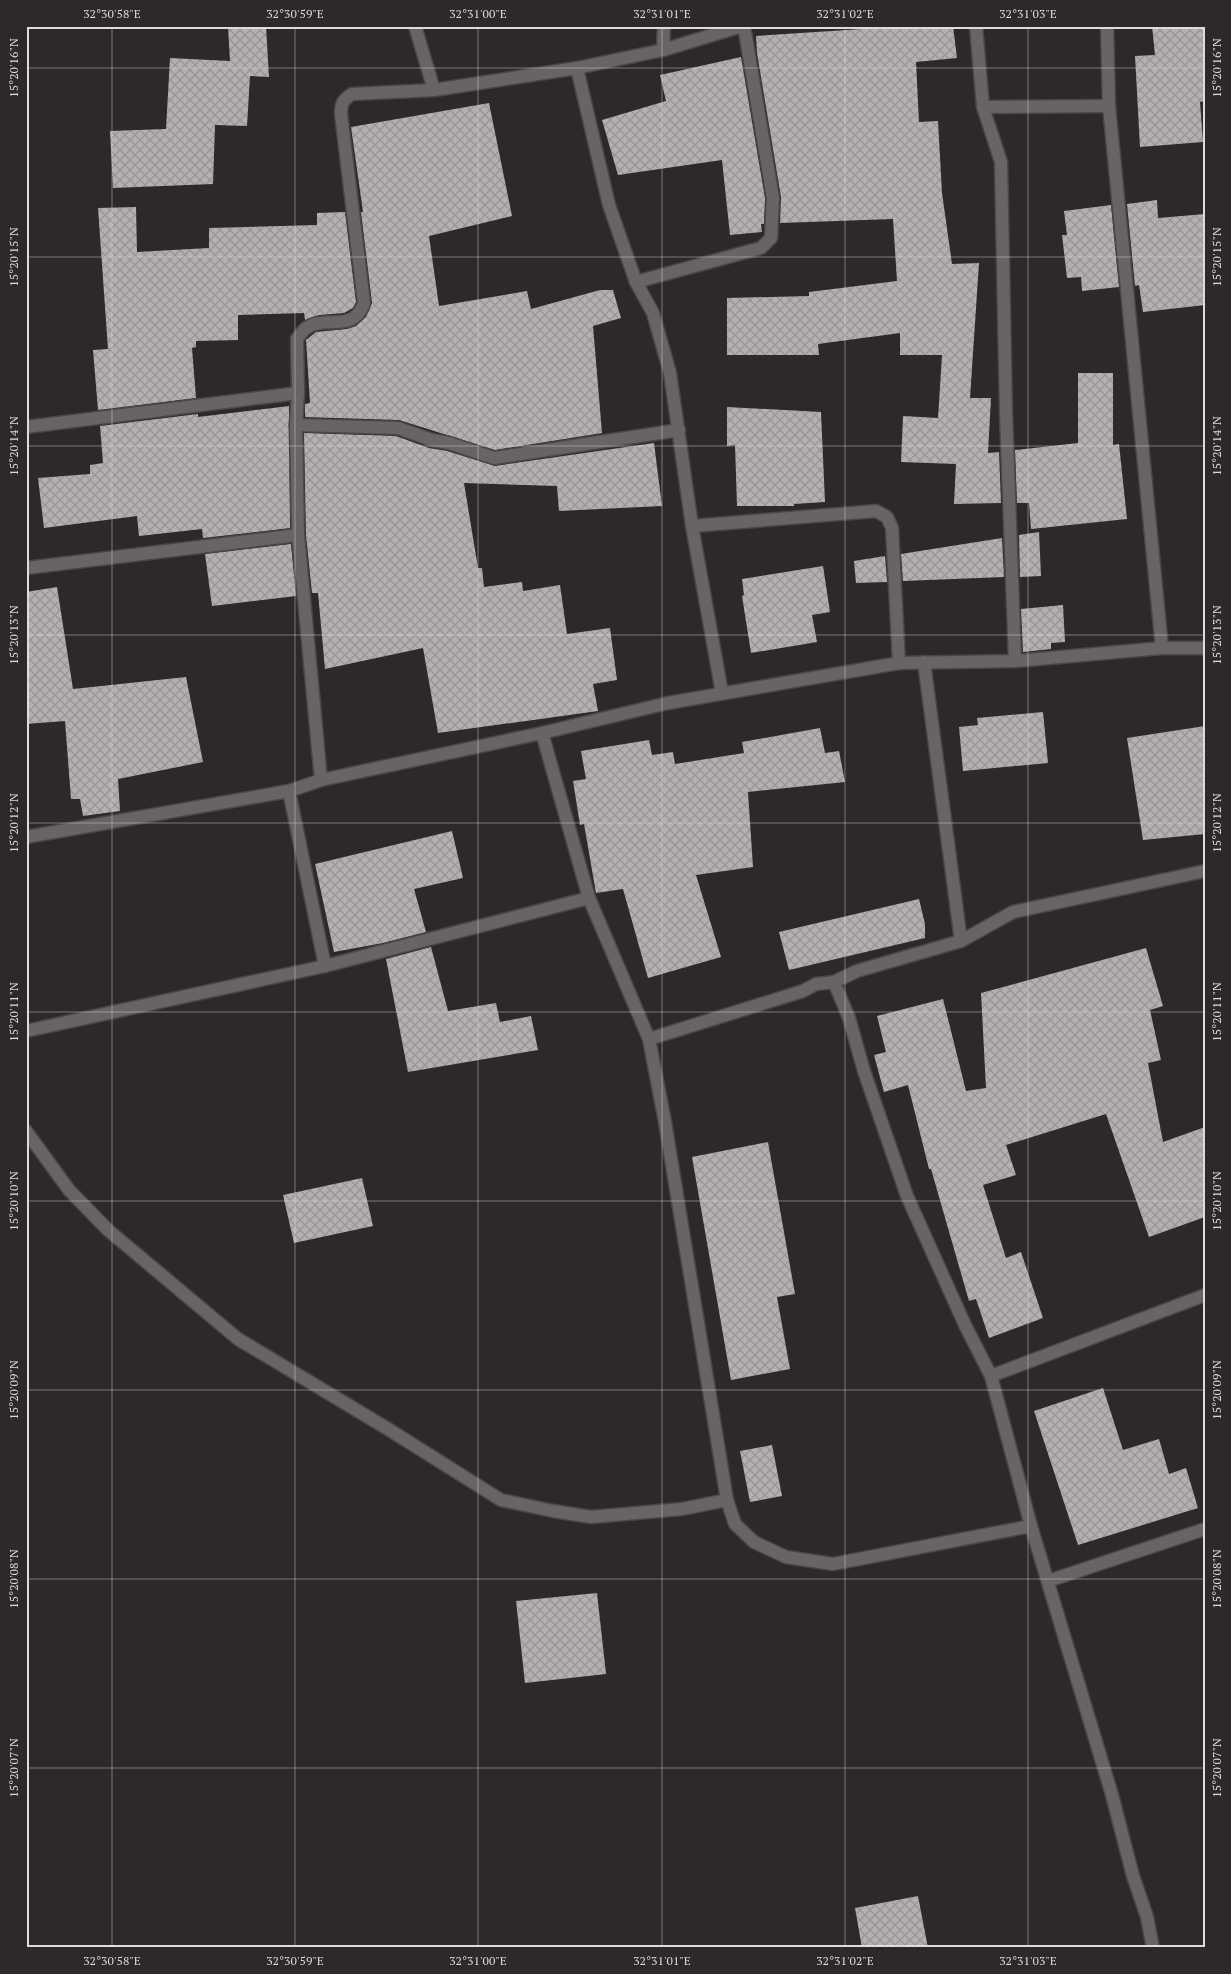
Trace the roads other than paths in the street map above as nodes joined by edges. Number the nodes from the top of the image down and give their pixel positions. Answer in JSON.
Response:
{"nodes":[{"id":1,"x":415,"y":26,"type":"edge"},
{"id":2,"x":664,"y":26,"type":"edge"},
{"id":3,"x":743,"y":26,"type":"edge"},
{"id":4,"x":976,"y":26,"type":"edge"},
{"id":5,"x":1107,"y":26,"type":"edge"},
{"id":6,"x":663,"y":50,"type":"junction"},
{"id":7,"x":577,"y":68,"type":"junction"},
{"id":8,"x":434,"y":90,"type":"junction"},
{"id":9,"x":1109,"y":106,"type":"junction"},
{"id":10,"x":982,"y":107,"type":"junction"},
{"id":11,"x":636,"y":282,"type":"junction"},
{"id":12,"x":298,"y":393,"type":"junction"},
{"id":13,"x":296,"y":425,"type":"junction"},
{"id":14,"x":26,"y":427,"type":"edge"},
{"id":15,"x":679,"y":430,"type":"junction"},
{"id":16,"x":692,"y":526,"type":"junction"},
{"id":17,"x":298,"y":535,"type":"junction"},
{"id":18,"x":26,"y":568,"type":"edge"},
{"id":19,"x":1162,"y":648,"type":"junction"},
{"id":20,"x":1205,"y":648,"type":"edge"},
{"id":21,"x":1015,"y":661,"type":"junction"},
{"id":22,"x":924,"y":662,"type":"junction"},
{"id":23,"x":899,"y":663,"type":"junction"},
{"id":24,"x":722,"y":693,"type":"junction"},
{"id":25,"x":542,"y":733,"type":"junction"},
{"id":26,"x":322,"y":780,"type":"junction"},
{"id":27,"x":289,"y":791,"type":"junction"},
{"id":28,"x":26,"y":837,"type":"edge"},
{"id":29,"x":1205,"y":871,"type":"edge"},
{"id":30,"x":589,"y":898,"type":"junction"},
{"id":31,"x":961,"y":941,"type":"junction"},
{"id":32,"x":325,"y":966,"type":"junction"},
{"id":33,"x":834,"y":982,"type":"junction"},
{"id":34,"x":26,"y":1031,"type":"edge"},
{"id":35,"x":649,"y":1040,"type":"junction"},
{"id":36,"x":26,"y":1131,"type":"edge"},
{"id":37,"x":1205,"y":1296,"type":"edge"},
{"id":38,"x":991,"y":1376,"type":"junction"},
{"id":39,"x":726,"y":1500,"type":"junction"},
{"id":40,"x":1031,"y":1526,"type":"junction"},
{"id":41,"x":1205,"y":1529,"type":"edge"},
{"id":42,"x":1048,"y":1581,"type":"junction"},
{"id":43,"x":1153,"y":1948,"type":"edge"}],
"edges":[{"from":1,"to":8,"type":"street"},
{"from":2,"to":6,"type":"street"},
{"from":3,"to":6,"type":"street"},
{"from":3,"to":11,"type":"street"},
{"from":4,"to":10,"type":"street"},
{"from":5,"to":9,"type":"street"},
{"from":6,"to":7,"type":"street"},
{"from":7,"to":8,"type":"street"},
{"from":7,"to":11,"type":"street"},
{"from":8,"to":12,"type":"street"},
{"from":9,"to":10,"type":"street"},
{"from":9,"to":19,"type":"street"},
{"from":10,"to":21,"type":"street"},
{"from":11,"to":15,"type":"street"},
{"from":12,"to":13,"type":"street"},
{"from":12,"to":14,"type":"street"},
{"from":13,"to":15,"type":"street"},
{"from":13,"to":17,"type":"street"},
{"from":15,"to":16,"type":"street"},
{"from":16,"to":23,"type":"street"},
{"from":16,"to":24,"type":"street"},
{"from":17,"to":18,"type":"street"},
{"from":17,"to":26,"type":"street"},
{"from":19,"to":20,"type":"street"},
{"from":19,"to":21,"type":"street"},
{"from":21,"to":22,"type":"street"},
{"from":22,"to":23,"type":"street"},
{"from":22,"to":31,"type":"street"},
{"from":23,"to":24,"type":"street"},
{"from":24,"to":25,"type":"street"},
{"from":25,"to":26,"type":"street"},
{"from":25,"to":30,"type":"street"},
{"from":26,"to":27,"type":"street"},
{"from":27,"to":28,"type":"street"},
{"from":27,"to":32,"type":"street"},
{"from":29,"to":31,"type":"street"},
{"from":30,"to":32,"type":"street"},
{"from":30,"to":35,"type":"street"},
{"from":31,"to":33,"type":"street"},
{"from":32,"to":34,"type":"street"},
{"from":33,"to":35,"type":"street"},
{"from":33,"to":38,"type":"street"},
{"from":35,"to":39,"type":"street"},
{"from":36,"to":39,"type":"street"},
{"from":37,"to":38,"type":"street"},
{"from":38,"to":40,"type":"street"},
{"from":39,"to":40,"type":"street"},
{"from":40,"to":42,"type":"street"},
{"from":41,"to":42,"type":"street"},
{"from":42,"to":43,"type":"street"}]}
